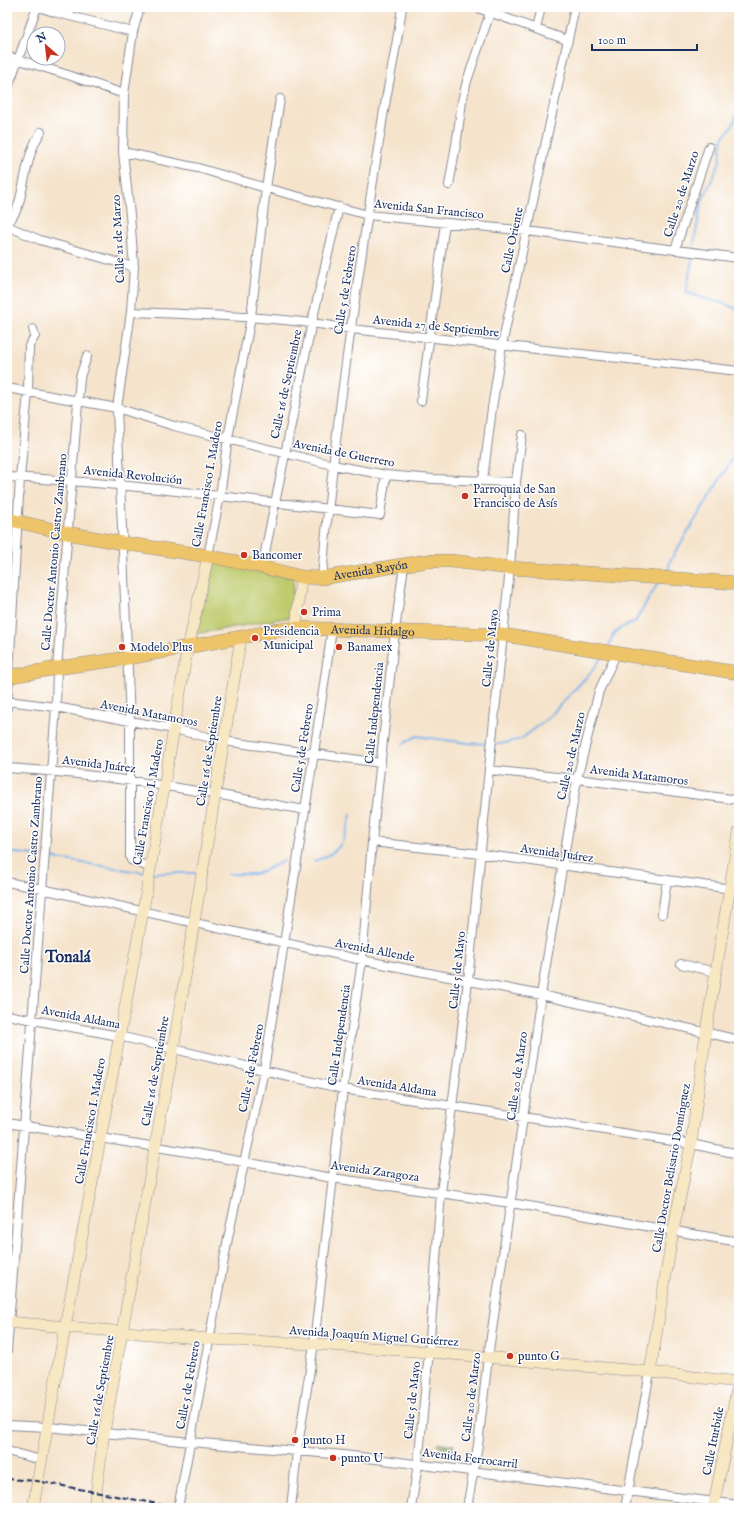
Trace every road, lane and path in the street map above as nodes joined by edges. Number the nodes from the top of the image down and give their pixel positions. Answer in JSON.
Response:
{"nodes":[{"id":1,"x":38,"y":7,"type":"edge"},
{"id":2,"x":140,"y":7,"type":"edge"},
{"id":3,"x":402,"y":7,"type":"edge"},
{"id":4,"x":475,"y":7,"type":"edge"},
{"id":5,"x":541,"y":7,"type":"edge"},
{"id":6,"x":575,"y":7,"type":"edge"},
{"id":7,"x":492,"y":10,"type":"edge"},
{"id":8,"x":536,"y":29,"type":"junction"},
{"id":9,"x":133,"y":32,"type":"junction"},
{"id":10,"x":567,"y":40,"type":"junction"},
{"id":11,"x":7,"y":56,"type":"edge"},
{"id":12,"x":17,"y":60,"type":"junction"},
{"id":13,"x":7,"y":90,"type":"edge"},
{"id":14,"x":124,"y":94,"type":"junction"},
{"id":15,"x":280,"y":100,"type":"dead end"},
{"id":16,"x":41,"y":132,"type":"dead end"},
{"id":17,"x":709,"y":146,"type":"dead end"},
{"id":18,"x":123,"y":152,"type":"junction"},
{"id":19,"x":449,"y":185,"type":"dead end"},
{"id":20,"x":266,"y":188,"type":"junction"},
{"id":21,"x":339,"y":207,"type":"junction"},
{"id":22,"x":368,"y":215,"type":"junction"},
{"id":23,"x":445,"y":223,"type":"junction"},
{"id":24,"x":7,"y":226,"type":"edge"},
{"id":25,"x":527,"y":231,"type":"junction"},
{"id":26,"x":679,"y":250,"type":"junction"},
{"id":27,"x":739,"y":258,"type":"edge"},
{"id":28,"x":134,"y":267,"type":"junction"},
{"id":29,"x":131,"y":312,"type":"junction"},
{"id":30,"x":251,"y":317,"type":"junction"},
{"id":31,"x":312,"y":322,"type":"junction"},
{"id":32,"x":351,"y":328,"type":"junction"},
{"id":33,"x":33,"y":329,"type":"dead end"},
{"id":34,"x":430,"y":337,"type":"junction"},
{"id":35,"x":502,"y":345,"type":"junction"},
{"id":36,"x":87,"y":356,"type":"dead end"},
{"id":37,"x":739,"y":371,"type":"edge"},
{"id":38,"x":7,"y":388,"type":"edge"},
{"id":39,"x":28,"y":392,"type":"junction"},
{"id":40,"x":422,"y":401,"type":"dead end"},
{"id":41,"x":78,"y":402,"type":"junction"},
{"id":42,"x":117,"y":408,"type":"junction"},
{"id":43,"x":522,"y":434,"type":"dead end"},
{"id":44,"x":228,"y":438,"type":"junction"},
{"id":45,"x":284,"y":453,"type":"junction"},
{"id":46,"x":333,"y":465,"type":"junction"},
{"id":47,"x":386,"y":475,"type":"junction"},
{"id":48,"x":7,"y":477,"type":"edge"},
{"id":49,"x":20,"y":478,"type":"junction"},
{"id":50,"x":483,"y":480,"type":"junction"},
{"id":51,"x":72,"y":481,"type":"junction"},
{"id":52,"x":516,"y":482,"type":"junction"},
{"id":53,"x":119,"y":486,"type":"junction"},
{"id":54,"x":220,"y":496,"type":"junction"},
{"id":55,"x":274,"y":502,"type":"junction"},
{"id":56,"x":327,"y":509,"type":"junction"},
{"id":57,"x":13,"y":520,"type":"edge"},
{"id":58,"x":67,"y":533,"type":"junction"},
{"id":59,"x":122,"y":543,"type":"junction"},
{"id":60,"x":208,"y":556,"type":"junction"},
{"id":61,"x":404,"y":565,"type":"junction"},
{"id":62,"x":262,"y":567,"type":"junction"},
{"id":63,"x":510,"y":568,"type":"junction"},
{"id":64,"x":300,"y":577,"type":"junction"},
{"id":65,"x":322,"y":578,"type":"junction"},
{"id":66,"x":739,"y":583,"type":"edge"},
{"id":67,"x":296,"y":628,"type":"junction"},
{"id":68,"x":332,"y":629,"type":"junction"},
{"id":69,"x":395,"y":631,"type":"junction"},
{"id":70,"x":503,"y":635,"type":"junction"},
{"id":71,"x":241,"y":637,"type":"junction"},
{"id":72,"x":188,"y":647,"type":"junction"},
{"id":73,"x":615,"y":654,"type":"junction"},
{"id":74,"x":128,"y":658,"type":"junction"},
{"id":75,"x":57,"y":668,"type":"junction"},
{"id":76,"x":739,"y":673,"type":"edge"},
{"id":77,"x":8,"y":677,"type":"edge"},
{"id":78,"x":7,"y":701,"type":"edge"},
{"id":79,"x":56,"y":707,"type":"junction"},
{"id":80,"x":7,"y":708,"type":"edge"},
{"id":81,"x":130,"y":721,"type":"junction"},
{"id":82,"x":174,"y":729,"type":"junction"},
{"id":83,"x":224,"y":741,"type":"junction"},
{"id":84,"x":314,"y":753,"type":"junction"},
{"id":85,"x":381,"y":763,"type":"junction"},
{"id":86,"x":7,"y":768,"type":"edge"},
{"id":87,"x":51,"y":770,"type":"junction"},
{"id":88,"x":489,"y":770,"type":"junction"},
{"id":89,"x":577,"y":779,"type":"junction"},
{"id":90,"x":130,"y":780,"type":"junction"},
{"id":91,"x":164,"y":785,"type":"junction"},
{"id":92,"x":216,"y":794,"type":"junction"},
{"id":93,"x":739,"y":800,"type":"edge"},
{"id":94,"x":305,"y":810,"type":"junction"},
{"id":95,"x":739,"y":832,"type":"edge"},
{"id":96,"x":372,"y":842,"type":"junction"},
{"id":97,"x":481,"y":854,"type":"junction"},
{"id":98,"x":562,"y":866,"type":"junction"},
{"id":99,"x":149,"y":869,"type":"junction"},
{"id":100,"x":668,"y":880,"type":"junction"},
{"id":101,"x":7,"y":882,"type":"edge"},
{"id":102,"x":42,"y":888,"type":"junction"},
{"id":103,"x":734,"y":889,"type":"edge"},
{"id":104,"x":143,"y":911,"type":"junction"},
{"id":105,"x":662,"y":914,"type":"dead end"},
{"id":106,"x":194,"y":923,"type":"junction"},
{"id":107,"x":285,"y":943,"type":"junction"},
{"id":108,"x":362,"y":960,"type":"junction"},
{"id":109,"x":681,"y":964,"type":"dead end"},
{"id":110,"x":716,"y":972,"type":"junction"},
{"id":111,"x":468,"y":981,"type":"junction"},
{"id":112,"x":541,"y":995,"type":"junction"},
{"id":113,"x":7,"y":1015,"type":"edge"},
{"id":114,"x":32,"y":1019,"type":"junction"},
{"id":115,"x":706,"y":1032,"type":"junction"},
{"id":116,"x":119,"y":1036,"type":"junction"},
{"id":117,"x":739,"y":1040,"type":"edge"},
{"id":118,"x":173,"y":1050,"type":"junction"},
{"id":119,"x":264,"y":1070,"type":"junction"},
{"id":120,"x":343,"y":1089,"type":"junction"},
{"id":121,"x":452,"y":1107,"type":"junction"},
{"id":122,"x":523,"y":1116,"type":"junction"},
{"id":123,"x":7,"y":1123,"type":"edge"},
{"id":124,"x":24,"y":1125,"type":"junction"},
{"id":125,"x":100,"y":1139,"type":"junction"},
{"id":126,"x":691,"y":1144,"type":"junction"},
{"id":127,"x":155,"y":1147,"type":"junction"},
{"id":128,"x":739,"y":1154,"type":"edge"},
{"id":129,"x":245,"y":1162,"type":"junction"},
{"id":130,"x":332,"y":1178,"type":"junction"},
{"id":131,"x":441,"y":1193,"type":"junction"},
{"id":132,"x":511,"y":1203,"type":"junction"},
{"id":133,"x":673,"y":1231,"type":"junction"},
{"id":134,"x":739,"y":1242,"type":"edge"},
{"id":135,"x":8,"y":1322,"type":"edge"},
{"id":136,"x":65,"y":1327,"type":"junction"},
{"id":137,"x":123,"y":1332,"type":"junction"},
{"id":138,"x":209,"y":1339,"type":"junction"},
{"id":139,"x":314,"y":1344,"type":"junction"},
{"id":140,"x":7,"y":1351,"type":"edge"},
{"id":141,"x":429,"y":1352,"type":"junction"},
{"id":142,"x":488,"y":1357,"type":"junction"},
{"id":143,"x":650,"y":1372,"type":"junction"},
{"id":144,"x":739,"y":1381,"type":"edge"},
{"id":145,"x":7,"y":1425,"type":"edge"},
{"id":146,"x":48,"y":1427,"type":"junction"},
{"id":147,"x":104,"y":1433,"type":"junction"},
{"id":148,"x":190,"y":1442,"type":"junction"},
{"id":149,"x":7,"y":1451,"type":"edge"},
{"id":150,"x":297,"y":1452,"type":"junction"},
{"id":151,"x":41,"y":1460,"type":"junction"},
{"id":152,"x":418,"y":1464,"type":"junction"},
{"id":153,"x":473,"y":1471,"type":"junction"},
{"id":154,"x":628,"y":1492,"type":"junction"},
{"id":155,"x":714,"y":1505,"type":"edge"},
{"id":156,"x":739,"y":1505,"type":"edge"},
{"id":157,"x":33,"y":1508,"type":"edge"},
{"id":158,"x":94,"y":1508,"type":"edge"},
{"id":159,"x":178,"y":1508,"type":"edge"},
{"id":160,"x":291,"y":1508,"type":"edge"},
{"id":161,"x":411,"y":1508,"type":"edge"},
{"id":162,"x":467,"y":1508,"type":"edge"},
{"id":163,"x":625,"y":1508,"type":"edge"}],
"edges":[{"from":1,"to":9,"type":"street"},
{"from":1,"to":12,"type":"street"},
{"from":2,"to":9,"type":"street","name":"Calle 21 de Marzo"},
{"from":3,"to":22,"type":"street","name":"Calle 5 de Febrero"},
{"from":4,"to":7,"type":"street"},
{"from":5,"to":8,"type":"street"},
{"from":6,"to":10,"type":"street","name":"Calle Oriente"},
{"from":7,"to":8,"type":"street"},
{"from":7,"to":19,"type":"street"},
{"from":8,"to":10,"type":"street"},
{"from":9,"to":14,"type":"street","name":"Calle 21 de Marzo"},
{"from":10,"to":25,"type":"street","name":"Calle Oriente"},
{"from":11,"to":12,"type":"street"},
{"from":12,"to":13,"type":"street"},
{"from":12,"to":14,"type":"street"},
{"from":14,"to":18,"type":"street","name":"Calle 21 de Marzo"},
{"from":15,"to":20,"type":"street","name":"Calle Francisco I. Madero"},
{"from":16,"to":24,"type":"street"},
{"from":17,"to":26,"type":"street","name":"Calle 20 de Marzo"},
{"from":18,"to":20,"type":"street","name":"Avenida San Francisco"},
{"from":18,"to":28,"type":"street","name":"Calle 21 de Marzo"},
{"from":20,"to":21,"type":"street","name":"Avenida San Francisco"},
{"from":20,"to":30,"type":"street","name":"Calle Francisco I. Madero"},
{"from":21,"to":22,"type":"street","name":"Avenida San Francisco"},
{"from":21,"to":31,"type":"street","name":"Calle 16 de Septiembre"},
{"from":22,"to":23,"type":"street","name":"Avenida San Francisco"},
{"from":22,"to":32,"type":"street","name":"Calle 5 de Febrero"},
{"from":23,"to":25,"type":"street","name":"Avenida San Francisco"},
{"from":23,"to":34,"type":"street"},
{"from":24,"to":28,"type":"street"},
{"from":25,"to":26,"type":"street","name":"Avenida San Francisco"},
{"from":25,"to":35,"type":"street","name":"Calle Oriente"},
{"from":26,"to":27,"type":"street","name":"Avenida San Francisco"},
{"from":28,"to":29,"type":"street","name":"Calle 21 de Marzo"},
{"from":29,"to":30,"type":"street","name":"Avenida 27 de Septiembre"},
{"from":29,"to":42,"type":"street","name":"Calle 21 de Marzo"},
{"from":30,"to":31,"type":"street","name":"Avenida 27 de Septiembre"},
{"from":30,"to":44,"type":"street","name":"Calle Francisco I. Madero"},
{"from":31,"to":32,"type":"street","name":"Avenida 27 de Septiembre"},
{"from":31,"to":45,"type":"street","name":"Calle 16 de Septiembre"},
{"from":32,"to":34,"type":"street","name":"Avenida 27 de Septiembre"},
{"from":32,"to":46,"type":"street","name":"Calle 5 de Febrero"},
{"from":33,"to":39,"type":"street"},
{"from":34,"to":35,"type":"street","name":"Avenida 27 de Septiembre"},
{"from":34,"to":40,"type":"street"},
{"from":35,"to":37,"type":"street","name":"Avenida 27 de Septiembre"},
{"from":35,"to":50,"type":"street","name":"Calle Oriente"},
{"from":36,"to":41,"type":"street","name":"Calle Doctor Antonio Castro Zambrano"},
{"from":38,"to":39,"type":"street","name":"Avenida de Guerrero"},
{"from":39,"to":41,"type":"street","name":"Avenida de Guerrero"},
{"from":39,"to":49,"type":"street"},
{"from":41,"to":42,"type":"street","name":"Avenida de Guerrero"},
{"from":41,"to":51,"type":"street","name":"Calle Doctor Antonio Castro Zambrano"},
{"from":42,"to":44,"type":"street","name":"Avenida de Guerrero"},
{"from":42,"to":53,"type":"street","name":"Calle 21 de Marzo"},
{"from":43,"to":52,"type":"street","name":"Calle 5 de Mayo"},
{"from":44,"to":45,"type":"street","name":"Avenida de Guerrero"},
{"from":44,"to":54,"type":"street","name":"Calle Francisco I. Madero"},
{"from":45,"to":46,"type":"street","name":"Avenida de Guerrero"},
{"from":45,"to":55,"type":"street","name":"Calle 16 de Septiembre"},
{"from":46,"to":47,"type":"street","name":"Avenida de Guerrero"},
{"from":46,"to":56,"type":"street","name":"Calle 5 de Febrero"},
{"from":47,"to":50,"type":"street","name":"Avenida de Guerrero"},
{"from":47,"to":56,"type":"street","name":"Avenida Revolución"},
{"from":48,"to":49,"type":"street","name":"Avenida Revolución"},
{"from":49,"to":51,"type":"street","name":"Avenida Revolución"},
{"from":49,"to":57,"type":"street"},
{"from":50,"to":52,"type":"street","name":"Avenida de Guerrero"},
{"from":51,"to":53,"type":"street","name":"Avenida Revolución"},
{"from":51,"to":58,"type":"street","name":"Calle Doctor Antonio Castro Zambrano"},
{"from":52,"to":63,"type":"street","name":"Calle 5 de Mayo"},
{"from":53,"to":54,"type":"street","name":"Avenida Revolución"},
{"from":53,"to":59,"type":"street","name":"Calle 21 de Marzo"},
{"from":54,"to":55,"type":"street","name":"Avenida Revolución"},
{"from":54,"to":60,"type":"street","name":"Calle Francisco I. Madero"},
{"from":55,"to":56,"type":"street","name":"Avenida Revolución"},
{"from":55,"to":62,"type":"street","name":"Calle 16 de Septiembre"},
{"from":56,"to":65,"type":"street","name":"Calle 5 de Febrero"},
{"from":57,"to":58,"type":"main road","name":"Avenida Rayón"},
{"from":57,"to":77,"type":"street"},
{"from":58,"to":59,"type":"main road","name":"Avenida Rayón"},
{"from":58,"to":75,"type":"street","name":"Calle Doctor Antonio Castro Zambrano"},
{"from":59,"to":60,"type":"main road","name":"Avenida Rayón"},
{"from":59,"to":74,"type":"street"},
{"from":60,"to":62,"type":"main road","name":"Avenida Rayón"},
{"from":60,"to":72,"type":"main road","name":"Calle Francisco I. Madero"},
{"from":61,"to":63,"type":"main road","name":"Avenida Rayón"},
{"from":61,"to":65,"type":"main road","name":"Avenida Rayón"},
{"from":61,"to":69,"type":"street","name":"Calle Independencia"},
{"from":62,"to":64,"type":"main road","name":"Avenida Rayón"},
{"from":63,"to":66,"type":"main road","name":"Avenida Rayón"},
{"from":63,"to":70,"type":"street","name":"Calle 5 de Mayo"},
{"from":64,"to":65,"type":"main road","name":"Avenida Rayón"},
{"from":64,"to":67,"type":"main road"},
{"from":67,"to":68,"type":"main road","name":"Avenida Hidalgo"},
{"from":67,"to":71,"type":"main road","name":"Avenida Hidalgo"},
{"from":68,"to":69,"type":"main road","name":"Avenida Hidalgo"},
{"from":68,"to":84,"type":"street","name":"Calle 5 de Febrero"},
{"from":69,"to":70,"type":"main road","name":"Avenida Hidalgo"},
{"from":69,"to":85,"type":"street","name":"Calle Independencia"},
{"from":70,"to":73,"type":"main road","name":"Avenida Hidalgo"},
{"from":70,"to":88,"type":"street","name":"Calle 5 de Mayo"},
{"from":71,"to":72,"type":"main road","name":"Avenida Hidalgo"},
{"from":71,"to":83,"type":"main road","name":"Calle 16 de Septiembre"},
{"from":72,"to":74,"type":"main road","name":"Avenida Hidalgo"},
{"from":72,"to":82,"type":"main road","name":"Calle Francisco I. Madero"},
{"from":73,"to":76,"type":"main road","name":"Avenida Hidalgo"},
{"from":73,"to":89,"type":"street","name":"Calle 20 de Marzo"},
{"from":74,"to":75,"type":"main road","name":"Avenida Hidalgo"},
{"from":74,"to":81,"type":"street"},
{"from":75,"to":77,"type":"main road","name":"Avenida Hidalgo"},
{"from":75,"to":79,"type":"street","name":"Calle Doctor Antonio Castro Zambrano"},
{"from":77,"to":78,"type":"street"},
{"from":78,"to":79,"type":"street","name":"Avenida Matamoros"},
{"from":78,"to":80,"type":"street"},
{"from":79,"to":81,"type":"street","name":"Avenida Matamoros"},
{"from":79,"to":87,"type":"street","name":"Calle Doctor Antonio Castro Zambrano"},
{"from":81,"to":82,"type":"street","name":"Avenida Matamoros"},
{"from":81,"to":90,"type":"street"},
{"from":82,"to":83,"type":"street","name":"Avenida Matamoros"},
{"from":82,"to":91,"type":"main road","name":"Calle Francisco I. Madero"},
{"from":83,"to":84,"type":"street","name":"Avenida Matamoros"},
{"from":83,"to":92,"type":"main road","name":"Calle 16 de Septiembre"},
{"from":84,"to":85,"type":"street","name":"Avenida Matamoros"},
{"from":84,"to":94,"type":"street","name":"Calle 5 de Febrero"},
{"from":85,"to":96,"type":"street","name":"Calle Independencia"},
{"from":86,"to":87,"type":"street","name":"Avenida Juárez"},
{"from":87,"to":90,"type":"street","name":"Avenida Juárez"},
{"from":87,"to":102,"type":"street","name":"Calle Doctor Antonio Castro Zambrano"},
{"from":88,"to":89,"type":"street","name":"Avenida Matamoros"},
{"from":88,"to":97,"type":"street","name":"Calle 5 de Mayo"},
{"from":89,"to":93,"type":"street","name":"Avenida Matamoros"},
{"from":89,"to":98,"type":"street","name":"Calle 20 de Marzo"},
{"from":90,"to":91,"type":"street","name":"Avenida Juárez"},
{"from":90,"to":99,"type":"street"},
{"from":91,"to":92,"type":"street","name":"Avenida Juárez"},
{"from":91,"to":99,"type":"main road","name":"Calle Francisco I. Madero"},
{"from":92,"to":94,"type":"street","name":"Avenida Juárez"},
{"from":92,"to":106,"type":"main road","name":"Calle 16 de Septiembre"},
{"from":94,"to":107,"type":"street","name":"Calle 5 de Febrero"},
{"from":95,"to":103,"type":"main road","name":"Calle Doctor Belisario Domínguez"},
{"from":96,"to":97,"type":"street","name":"Avenida Juárez"},
{"from":96,"to":108,"type":"street","name":"Calle Independencia"},
{"from":97,"to":98,"type":"street","name":"Avenida Juárez"},
{"from":97,"to":111,"type":"street","name":"Calle 5 de Mayo"},
{"from":98,"to":100,"type":"street","name":"Avenida Juárez"},
{"from":98,"to":112,"type":"street","name":"Calle 20 de Marzo"},
{"from":99,"to":104,"type":"main road","name":"Calle Francisco I. Madero"},
{"from":100,"to":103,"type":"street","name":"Avenida Juárez"},
{"from":100,"to":105,"type":"street"},
{"from":101,"to":102,"type":"street","name":"Avenida Allende"},
{"from":102,"to":104,"type":"street","name":"Avenida Allende"},
{"from":102,"to":114,"type":"street","name":"Calle Doctor Antonio Castro Zambrano"},
{"from":103,"to":110,"type":"main road","name":"Calle Doctor Belisario Domínguez"},
{"from":104,"to":106,"type":"street","name":"Avenida Allende"},
{"from":104,"to":116,"type":"main road","name":"Calle Francisco I. Madero"},
{"from":106,"to":107,"type":"street","name":"Avenida Allende"},
{"from":106,"to":118,"type":"main road","name":"Calle 16 de Septiembre"},
{"from":107,"to":108,"type":"street","name":"Avenida Allende"},
{"from":107,"to":119,"type":"street","name":"Calle 5 de Febrero"},
{"from":108,"to":111,"type":"street","name":"Avenida Allende"},
{"from":108,"to":120,"type":"street","name":"Calle Independencia"},
{"from":109,"to":110,"type":"street"},
{"from":110,"to":115,"type":"main road","name":"Calle Doctor Belisario Domínguez"},
{"from":111,"to":112,"type":"street","name":"Avenida Allende"},
{"from":111,"to":121,"type":"street","name":"Calle 5 de Mayo"},
{"from":112,"to":115,"type":"street","name":"Avenida Allende"},
{"from":112,"to":122,"type":"street","name":"Calle 20 de Marzo"},
{"from":113,"to":114,"type":"street","name":"Avenida Aldama"},
{"from":114,"to":116,"type":"street","name":"Avenida Aldama"},
{"from":114,"to":124,"type":"street","name":"Calle Doctor Antonio Castro Zambrano"},
{"from":115,"to":117,"type":"street","name":"Avenida Allende"},
{"from":115,"to":126,"type":"main road","name":"Calle Doctor Belisario Domínguez"},
{"from":116,"to":118,"type":"street","name":"Avenida Aldama"},
{"from":116,"to":125,"type":"main road","name":"Calle Francisco I. Madero"},
{"from":118,"to":119,"type":"street","name":"Avenida Aldama"},
{"from":118,"to":127,"type":"main road","name":"Calle 16 de Septiembre"},
{"from":119,"to":120,"type":"street","name":"Avenida Aldama"},
{"from":119,"to":129,"type":"street","name":"Calle 5 de Febrero"},
{"from":120,"to":121,"type":"street","name":"Avenida Aldama"},
{"from":120,"to":130,"type":"street","name":"Calle Independencia"},
{"from":121,"to":122,"type":"street","name":"Avenida Aldama"},
{"from":121,"to":131,"type":"street","name":"Calle 5 de Mayo"},
{"from":122,"to":126,"type":"street","name":"Avenida Aldama"},
{"from":122,"to":132,"type":"street","name":"Calle 20 de Marzo"},
{"from":123,"to":124,"type":"street","name":"Avenida Zaragoza"},
{"from":124,"to":125,"type":"street","name":"Avenida Zaragoza"},
{"from":124,"to":135,"type":"street","name":"Calle Doctor Antonio Castro Zambrano"},
{"from":125,"to":127,"type":"street","name":"Avenida Zaragoza"},
{"from":125,"to":136,"type":"main road","name":"Calle Francisco I. Madero"},
{"from":126,"to":128,"type":"street","name":"Avenida Aldama"},
{"from":126,"to":133,"type":"main road","name":"Calle Doctor Belisario Domínguez"},
{"from":127,"to":129,"type":"street","name":"Avenida Zaragoza"},
{"from":127,"to":137,"type":"main road","name":"Calle 16 de Septiembre"},
{"from":129,"to":130,"type":"street","name":"Avenida Zaragoza"},
{"from":129,"to":138,"type":"street","name":"Calle 5 de Febrero"},
{"from":130,"to":131,"type":"street","name":"Avenida Zaragoza"},
{"from":130,"to":139,"type":"street","name":"Calle Independencia"},
{"from":131,"to":132,"type":"street","name":"Avenida Zaragoza"},
{"from":131,"to":141,"type":"street","name":"Calle 5 de Mayo"},
{"from":132,"to":133,"type":"street","name":"Avenida Zaragoza"},
{"from":132,"to":142,"type":"street","name":"Calle 20 de Marzo"},
{"from":133,"to":134,"type":"street","name":"Avenida Zaragoza"},
{"from":133,"to":143,"type":"main road","name":"Calle Doctor Belisario Domínguez"},
{"from":135,"to":136,"type":"main road","name":"Avenida Joaquín Miguel Gutiérrez"},
{"from":135,"to":140,"type":"street","name":"Calle Doctor Antonio Castro Zambrano"},
{"from":136,"to":137,"type":"main road","name":"Avenida Joaquín Miguel Gutiérrez"},
{"from":136,"to":146,"type":"main road","name":"Calle Francisco I. Madero"},
{"from":137,"to":138,"type":"main road","name":"Avenida Joaquín Miguel Gutiérrez"},
{"from":137,"to":147,"type":"main road","name":"Calle 16 de Septiembre"},
{"from":138,"to":139,"type":"main road","name":"Avenida Joaquín Miguel Gutiérrez"},
{"from":138,"to":148,"type":"street","name":"Calle 5 de Febrero"},
{"from":139,"to":141,"type":"main road","name":"Avenida Joaquín Miguel Gutiérrez"},
{"from":139,"to":150,"type":"street","name":"Calle Independencia"},
{"from":141,"to":142,"type":"main road","name":"Avenida Joaquín Miguel Gutiérrez"},
{"from":141,"to":152,"type":"street","name":"Calle 5 de Mayo"},
{"from":142,"to":143,"type":"main road","name":"Avenida Joaquín Miguel Gutiérrez"},
{"from":142,"to":153,"type":"street","name":"Calle 20 de Marzo"},
{"from":143,"to":144,"type":"main road","name":"Avenida Joaquín Miguel Gutiérrez"},
{"from":143,"to":154,"type":"street","name":"Calle Doctor Belisario Domínguez"},
{"from":144,"to":155,"type":"main road","name":"Calle Iturbide"},
{"from":145,"to":146,"type":"street","name":"Avenida Ferrocarril"},
{"from":146,"to":147,"type":"street","name":"Avenida Ferrocarril"},
{"from":146,"to":151,"type":"main road","name":"Calle Francisco I. Madero"},
{"from":147,"to":148,"type":"street","name":"Avenida Ferrocarril"},
{"from":147,"to":158,"type":"main road","name":"Calle 16 de Septiembre"},
{"from":148,"to":150,"type":"street","name":"Avenida Ferrocarril"},
{"from":148,"to":159,"type":"street","name":"Calle 5 de Febrero"},
{"from":149,"to":151,"type":"street"},
{"from":150,"to":152,"type":"street","name":"Avenida Ferrocarril"},
{"from":150,"to":160,"type":"street","name":"Calle Independencia"},
{"from":151,"to":157,"type":"main road","name":"Calle Francisco I. Madero"},
{"from":152,"to":153,"type":"street","name":"Avenida Ferrocarril"},
{"from":152,"to":161,"type":"street","name":"Calle 5 de Mayo"},
{"from":153,"to":154,"type":"street","name":"Avenida Ferrocarril"},
{"from":153,"to":162,"type":"street","name":"Calle 20 de Marzo"},
{"from":154,"to":155,"type":"street","name":"Avenida Ferrocarril"},
{"from":154,"to":163,"type":"street","name":"Calle Doctor Belisario Domínguez"},
{"from":155,"to":156,"type":"street","name":"Avenida Ferrocarril"}]}
